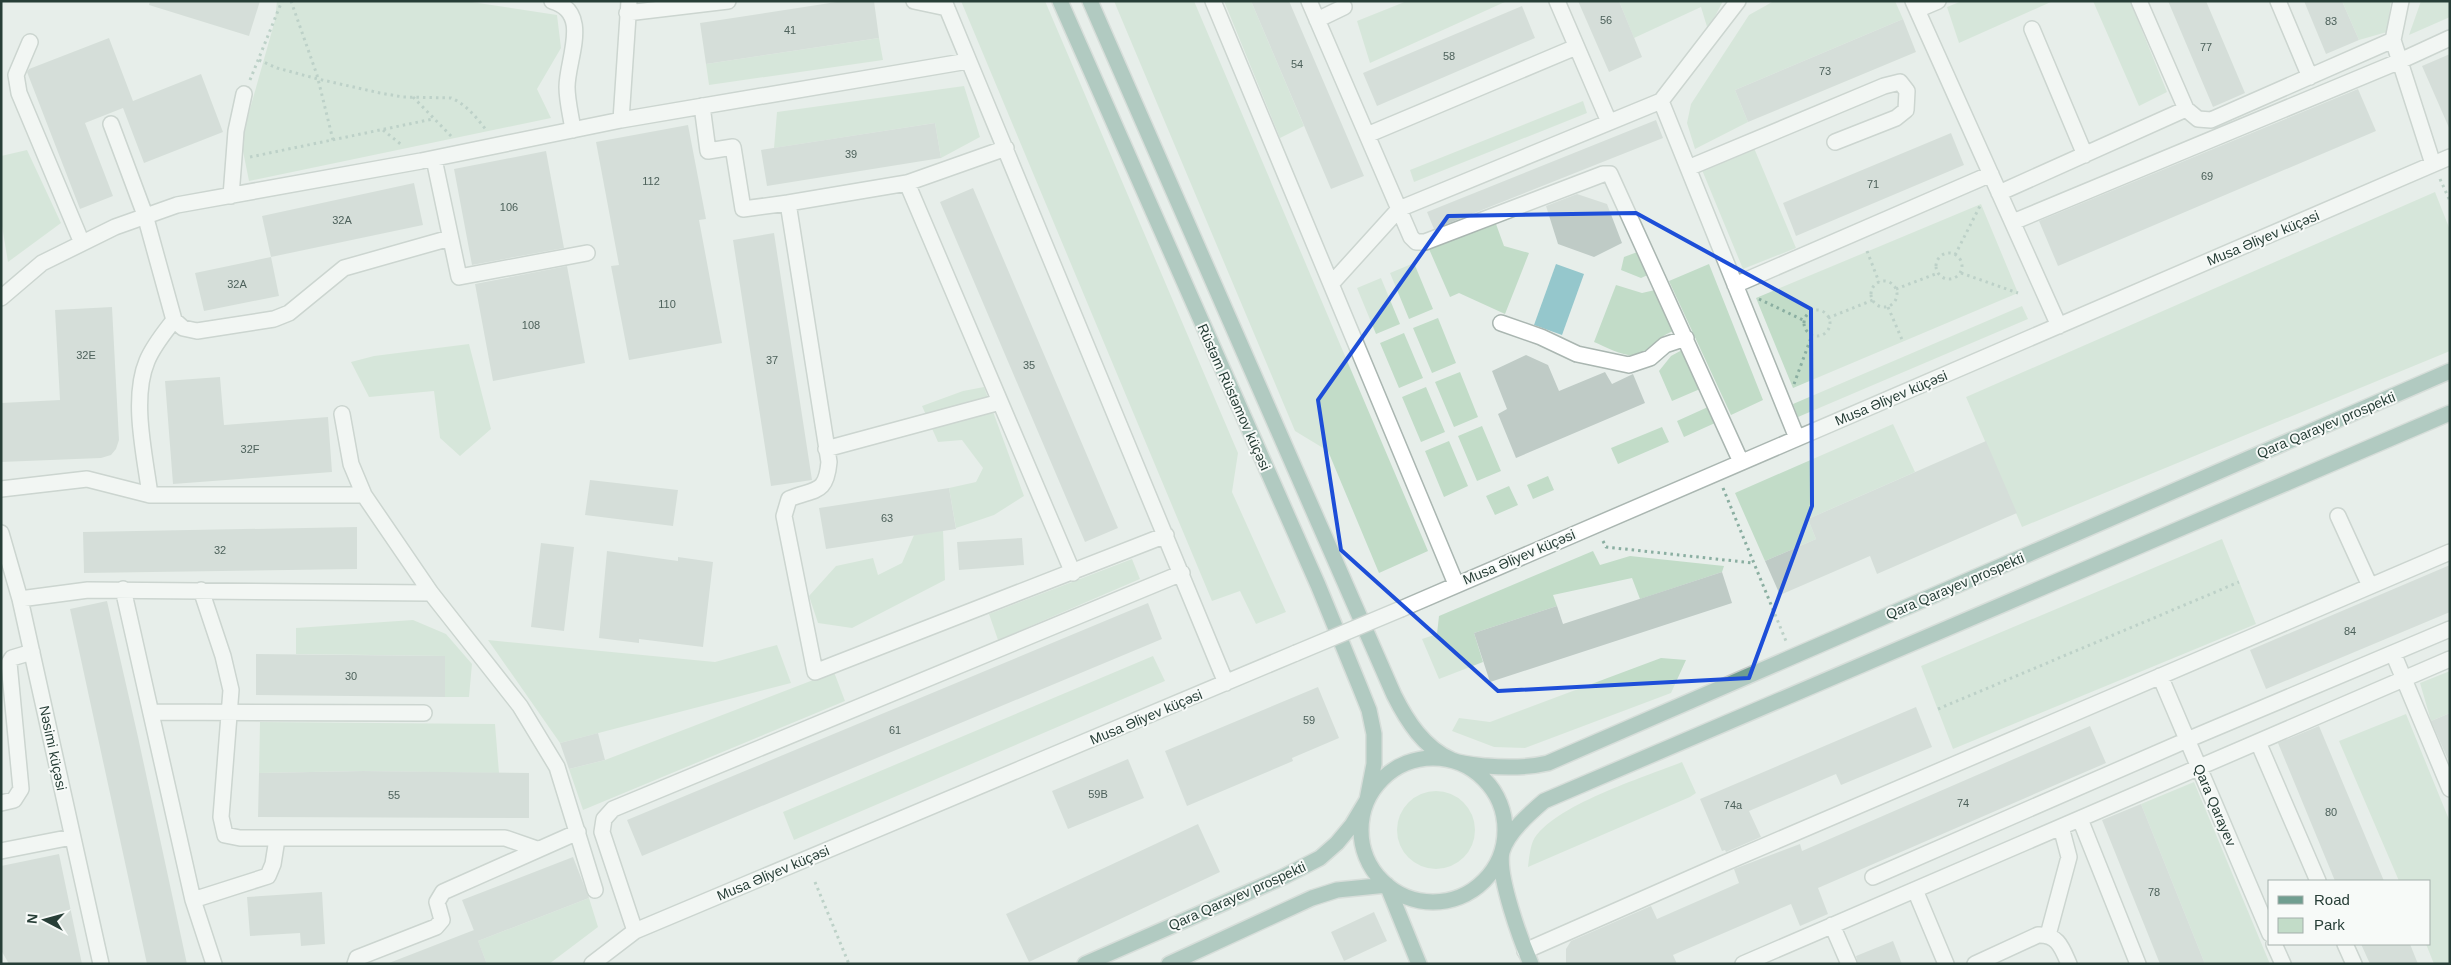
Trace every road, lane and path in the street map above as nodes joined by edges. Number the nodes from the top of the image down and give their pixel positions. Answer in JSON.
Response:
{"nodes":[{"id":1,"x":282,"y":1,"type":"edge"},
{"id":2,"x":290,"y":1,"type":"edge"},
{"id":3,"x":552,"y":1,"type":"edge"},
{"id":4,"x":728,"y":1,"type":"edge"},
{"id":5,"x":914,"y":1,"type":"edge"},
{"id":6,"x":1060,"y":1,"type":"edge"},
{"id":7,"x":1090,"y":1,"type":"edge"},
{"id":8,"x":1213,"y":1,"type":"edge"},
{"id":9,"x":1309,"y":1,"type":"edge"},
{"id":10,"x":1557,"y":1,"type":"edge"},
{"id":11,"x":1738,"y":1,"type":"edge"},
{"id":12,"x":1938,"y":1,"type":"edge"},
{"id":13,"x":2139,"y":1,"type":"edge"},
{"id":14,"x":2278,"y":1,"type":"edge"},
{"id":15,"x":2401,"y":1,"type":"edge"},
{"id":16,"x":945,"y":5,"type":"edge"},
{"id":17,"x":1915,"y":6,"type":"edge"},
{"id":18,"x":628,"y":7,"type":"edge"},
{"id":19,"x":1344,"y":7,"type":"dead end"},
{"id":20,"x":1317,"y":20,"type":"junction"},
{"id":21,"x":2032,"y":29,"type":"dead end"},
{"id":22,"x":2450,"y":38,"type":"edge"},
{"id":23,"x":2393,"y":40,"type":"junction"},
{"id":24,"x":30,"y":42,"type":"dead end"},
{"id":25,"x":1576,"y":47,"type":"junction"},
{"id":26,"x":259,"y":60,"type":"junction"},
{"id":27,"x":968,"y":61,"type":"junction"},
{"id":28,"x":2400,"y":61,"type":"junction"},
{"id":29,"x":2310,"y":77,"type":"junction"},
{"id":30,"x":318,"y":79,"type":"junction"},
{"id":31,"x":244,"y":94,"type":"joint"},
{"id":32,"x":414,"y":98,"type":"junction"},
{"id":33,"x":1661,"y":101,"type":"junction"},
{"id":34,"x":702,"y":106,"type":"junction"},
{"id":35,"x":2186,"y":109,"type":"junction"},
{"id":36,"x":622,"y":120,"type":"junction"},
{"id":37,"x":1609,"y":122,"type":"junction"},
{"id":38,"x":111,"y":124,"type":"dead end"},
{"id":39,"x":573,"y":130,"type":"junction"},
{"id":40,"x":1367,"y":135,"type":"junction"},
{"id":41,"x":333,"y":140,"type":"junction"},
{"id":42,"x":1835,"y":142,"type":"dead end"},
{"id":43,"x":497,"y":145,"type":"junction"},
{"id":44,"x":1006,"y":148,"type":"junction"},
{"id":45,"x":2085,"y":155,"type":"junction"},
{"id":46,"x":2450,"y":157,"type":"edge"},
{"id":47,"x":434,"y":159,"type":"junction"},
{"id":48,"x":233,"y":161,"type":"junction"},
{"id":49,"x":2433,"y":164,"type":"junction"},
{"id":50,"x":1688,"y":168,"type":"junction"},
{"id":51,"x":1991,"y":174,"type":"junction"},
{"id":52,"x":907,"y":183,"type":"junction"},
{"id":53,"x":2000,"y":194,"type":"junction"},
{"id":54,"x":231,"y":196,"type":"junction"},
{"id":55,"x":2450,"y":201,"type":"edge"},
{"id":56,"x":788,"y":203,"type":"junction"},
{"id":57,"x":1981,"y":204,"type":"dead end"},
{"id":58,"x":1399,"y":209,"type":"junction"},
{"id":59,"x":145,"y":215,"type":"junction"},
{"id":60,"x":2012,"y":222,"type":"junction"},
{"id":61,"x":450,"y":238,"type":"junction"},
{"id":62,"x":82,"y":243,"type":"junction"},
{"id":63,"x":1867,"y":251,"type":"dead end"},
{"id":64,"x":587,"y":253,"type":"dead end"},
{"id":65,"x":1955,"y":255,"type":"junction"},
{"id":66,"x":1938,"y":273,"type":"junction"},
{"id":67,"x":1961,"y":273,"type":"junction"},
{"id":68,"x":1879,"y":282,"type":"junction"},
{"id":69,"x":1332,"y":283,"type":"junction"},
{"id":70,"x":1735,"y":285,"type":"junction"},
{"id":71,"x":1896,"y":288,"type":"junction"},
{"id":72,"x":2018,"y":294,"type":"dead end"},
{"id":73,"x":1,"y":298,"type":"edge"},
{"id":74,"x":1873,"y":300,"type":"junction"},
{"id":75,"x":1888,"y":307,"type":"junction"},
{"id":76,"x":1828,"y":318,"type":"junction"},
{"id":77,"x":174,"y":320,"type":"junction"},
{"id":78,"x":1803,"y":320,"type":"junction"},
{"id":79,"x":1501,"y":322,"type":"dead end"},
{"id":80,"x":2059,"y":326,"type":"junction"},
{"id":81,"x":1812,"y":335,"type":"junction"},
{"id":82,"x":1686,"y":338,"type":"junction"},
{"id":83,"x":1903,"y":342,"type":"dead end"},
{"id":84,"x":2450,"y":371,"type":"edge"},
{"id":85,"x":1000,"y":402,"type":"junction"},
{"id":86,"x":1786,"y":412,"type":"junction"},
{"id":87,"x":2450,"y":413,"type":"edge"},
{"id":88,"x":342,"y":414,"type":"dead end"},
{"id":89,"x":1797,"y":438,"type":"junction"},
{"id":90,"x":826,"y":449,"type":"junction"},
{"id":91,"x":1741,"y":462,"type":"junction"},
{"id":92,"x":1717,"y":473,"type":"junction"},
{"id":93,"x":1,"y":489,"type":"edge"},
{"id":94,"x":150,"y":495,"type":"junction"},
{"id":95,"x":364,"y":495,"type":"junction"},
{"id":96,"x":2338,"y":516,"type":"dead end"},
{"id":97,"x":1594,"y":525,"type":"junction"},
{"id":98,"x":1,"y":533,"type":"edge"},
{"id":99,"x":1166,"y":535,"type":"junction"},
{"id":100,"x":2450,"y":552,"type":"edge"},
{"id":101,"x":1753,"y":563,"type":"junction"},
{"id":102,"x":1073,"y":572,"type":"junction"},
{"id":103,"x":1182,"y":573,"type":"junction"},
{"id":104,"x":2239,"y":582,"type":"dead end"},
{"id":105,"x":1456,"y":584,"type":"junction"},
{"id":106,"x":2370,"y":586,"type":"junction"},
{"id":107,"x":123,"y":589,"type":"junction"},
{"id":108,"x":201,"y":590,"type":"junction"},
{"id":109,"x":431,"y":593,"type":"junction"},
{"id":110,"x":20,"y":599,"type":"junction"},
{"id":111,"x":2450,"y":629,"type":"edge"},
{"id":112,"x":32,"y":652,"type":"junction"},
{"id":113,"x":2392,"y":653,"type":"junction"},
{"id":114,"x":1792,"y":656,"type":"junction"},
{"id":115,"x":2450,"y":659,"type":"edge"},
{"id":116,"x":2160,"y":676,"type":"junction"},
{"id":117,"x":2404,"y":680,"type":"junction"},
{"id":118,"x":1226,"y":683,"type":"junction"},
{"id":119,"x":1938,"y":709,"type":"dead end"},
{"id":120,"x":151,"y":712,"type":"junction"},
{"id":121,"x":424,"y":713,"type":"dead end"},
{"id":122,"x":230,"y":714,"type":"junction"},
{"id":123,"x":2187,"y":740,"type":"junction"},
{"id":124,"x":2258,"y":742,"type":"junction"},
{"id":125,"x":1453,"y":761,"type":"junction"},
{"id":126,"x":2199,"y":767,"type":"junction"},
{"id":127,"x":2450,"y":789,"type":"edge"},
{"id":128,"x":1367,"y":800,"type":"junction"},
{"id":129,"x":1,"y":802,"type":"edge"},
{"id":130,"x":2080,"y":819,"type":"junction"},
{"id":131,"x":2061,"y":827,"type":"junction"},
{"id":132,"x":578,"y":832,"type":"junction"},
{"id":133,"x":72,"y":838,"type":"junction"},
{"id":134,"x":277,"y":838,"type":"junction"},
{"id":135,"x":537,"y":849,"type":"junction"},
{"id":136,"x":1,"y":850,"type":"edge"},
{"id":137,"x":1502,"y":852,"type":"junction"},
{"id":138,"x":1873,"y":877,"type":"dead end"},
{"id":139,"x":2318,"y":880,"type":"edge"},
{"id":140,"x":815,"y":882,"type":"dead end"},
{"id":141,"x":1387,"y":885,"type":"junction"},
{"id":142,"x":595,"y":890,"type":"dead end"},
{"id":143,"x":1915,"y":890,"type":"junction"},
{"id":144,"x":193,"y":900,"type":"junction"},
{"id":145,"x":1832,"y":925,"type":"junction"},
{"id":146,"x":2268,"y":929,"type":"edge"},
{"id":147,"x":635,"y":931,"type":"junction"},
{"id":148,"x":2048,"y":934,"type":"junction"},
{"id":149,"x":2274,"y":945,"type":"edge"},
{"id":150,"x":2345,"y":945,"type":"edge"},
{"id":151,"x":1528,"y":957,"type":"edge"},
{"id":152,"x":101,"y":964,"type":"edge"},
{"id":153,"x":214,"y":964,"type":"edge"},
{"id":154,"x":355,"y":964,"type":"edge"},
{"id":155,"x":592,"y":964,"type":"edge"},
{"id":156,"x":849,"y":964,"type":"edge"},
{"id":157,"x":1085,"y":964,"type":"edge"},
{"id":158,"x":1169,"y":964,"type":"edge"},
{"id":159,"x":1419,"y":964,"type":"edge"},
{"id":160,"x":1743,"y":964,"type":"edge"},
{"id":161,"x":1849,"y":964,"type":"edge"},
{"id":162,"x":1946,"y":964,"type":"edge"},
{"id":163,"x":1975,"y":964,"type":"edge"},
{"id":164,"x":2069,"y":964,"type":"edge"},
{"id":165,"x":2138,"y":964,"type":"edge"},
{"id":166,"x":2282,"y":964,"type":"edge"},
{"id":167,"x":2354,"y":964,"type":"edge"}],
"edges":[{"from":1,"to":26,"type":"path"},
{"from":2,"to":30,"type":"path"},
{"from":3,"to":39,"type":"street"},
{"from":4,"to":18,"type":"street"},
{"from":5,"to":16,"type":"street"},
{"from":6,"to":128,"type":"main road","name":"Rüstəm Rüstəmov küçəsi"},
{"from":7,"to":125,"type":"main road","name":"Rüstəm Rüstəmov küçəsi"},
{"from":8,"to":69,"type":"street"},
{"from":9,"to":20,"type":"street"},
{"from":10,"to":25,"type":"street"},
{"from":11,"to":33,"type":"street"},
{"from":12,"to":17,"type":"street"},
{"from":13,"to":35,"type":"street"},
{"from":14,"to":29,"type":"street"},
{"from":15,"to":23,"type":"street"},
{"from":16,"to":27,"type":"street"},
{"from":17,"to":51,"type":"street"},
{"from":18,"to":36,"type":"street"},
{"from":19,"to":20,"type":"street"},
{"from":20,"to":40,"type":"street"},
{"from":21,"to":45,"type":"street"},
{"from":22,"to":28,"type":"street"},
{"from":23,"to":28,"type":"street"},
{"from":23,"to":29,"type":"street"},
{"from":24,"to":62,"type":"street"},
{"from":25,"to":37,"type":"street"},
{"from":25,"to":40,"type":"street"},
{"from":26,"to":30,"type":"path"},
{"from":26,"to":31,"type":"path"},
{"from":27,"to":34,"type":"street"},
{"from":27,"to":44,"type":"street"},
{"from":28,"to":49,"type":"street"},
{"from":28,"to":60,"type":"street"},
{"from":29,"to":35,"type":"street"},
{"from":30,"to":32,"type":"path"},
{"from":30,"to":41,"type":"path"},
{"from":31,"to":48,"type":"street"},
{"from":32,"to":41,"type":"path"},
{"from":32,"to":43,"type":"path"},
{"from":33,"to":37,"type":"street"},
{"from":33,"to":50,"type":"street"},
{"from":34,"to":36,"type":"street"},
{"from":34,"to":56,"type":"street"},
{"from":35,"to":45,"type":"street"},
{"from":36,"to":39,"type":"street"},
{"from":37,"to":58,"type":"street"},
{"from":38,"to":59,"type":"street"},
{"from":39,"to":43,"type":"street"},
{"from":40,"to":58,"type":"street"},
{"from":41,"to":48,"type":"path"},
{"from":42,"to":50,"type":"street"},
{"from":43,"to":47,"type":"street"},
{"from":44,"to":52,"type":"street"},
{"from":44,"to":99,"type":"street"},
{"from":45,"to":53,"type":"street"},
{"from":46,"to":49,"type":"street","name":"Musa Əliyev küçəsi"},
{"from":47,"to":54,"type":"street"},
{"from":47,"to":61,"type":"street"},
{"from":48,"to":54,"type":"street"},
{"from":49,"to":55,"type":"path"},
{"from":49,"to":80,"type":"street","name":"Musa Əliyev küçəsi"},
{"from":50,"to":70,"type":"street"},
{"from":51,"to":53,"type":"street"},
{"from":51,"to":70,"type":"street"},
{"from":52,"to":56,"type":"street"},
{"from":52,"to":85,"type":"street"},
{"from":53,"to":60,"type":"street"},
{"from":54,"to":59,"type":"street"},
{"from":56,"to":90,"type":"street"},
{"from":57,"to":65,"type":"path"},
{"from":58,"to":69,"type":"street"},
{"from":58,"to":82,"type":"street"},
{"from":59,"to":62,"type":"street"},
{"from":59,"to":77,"type":"street"},
{"from":60,"to":80,"type":"street"},
{"from":61,"to":64,"type":"street"},
{"from":61,"to":77,"type":"street"},
{"from":62,"to":73,"type":"street"},
{"from":63,"to":68,"type":"path"},
{"from":65,"to":66,"type":"path"},
{"from":65,"to":67,"type":"path"},
{"from":66,"to":67,"type":"path"},
{"from":66,"to":71,"type":"path"},
{"from":67,"to":72,"type":"path"},
{"from":68,"to":71,"type":"path"},
{"from":68,"to":74,"type":"path"},
{"from":69,"to":105,"type":"street"},
{"from":70,"to":78,"type":"path"},
{"from":70,"to":86,"type":"street"},
{"from":71,"to":75,"type":"path"},
{"from":74,"to":75,"type":"path"},
{"from":74,"to":76,"type":"path"},
{"from":75,"to":83,"type":"path"},
{"from":76,"to":78,"type":"path"},
{"from":76,"to":81,"type":"path"},
{"from":77,"to":94,"type":"street"},
{"from":78,"to":81,"type":"path"},
{"from":79,"to":82,"type":"street"},
{"from":80,"to":89,"type":"street","name":"Musa Əliyev küçəsi"},
{"from":81,"to":86,"type":"path"},
{"from":82,"to":91,"type":"street"},
{"from":84,"to":114,"type":"main road","name":"Qara Qarayev prospekti"},
{"from":85,"to":90,"type":"street"},
{"from":85,"to":102,"type":"street"},
{"from":86,"to":89,"type":"street"},
{"from":87,"to":137,"type":"main road"},
{"from":88,"to":95,"type":"street"},
{"from":89,"to":91,"type":"street","name":"Musa Əliyev küçəsi"},
{"from":90,"to":102,"type":"street"},
{"from":91,"to":92,"type":"street","name":"Musa Əliyev küçəsi"},
{"from":92,"to":97,"type":"street","name":"Musa Əliyev küçəsi"},
{"from":92,"to":101,"type":"path"},
{"from":93,"to":94,"type":"street"},
{"from":94,"to":95,"type":"street"},
{"from":95,"to":109,"type":"street"},
{"from":96,"to":106,"type":"street"},
{"from":97,"to":101,"type":"path"},
{"from":97,"to":105,"type":"street","name":"Musa Əliyev küçəsi"},
{"from":98,"to":110,"type":"street","name":"Nəsimi küçəsi"},
{"from":99,"to":102,"type":"street"},
{"from":99,"to":103,"type":"street"},
{"from":100,"to":106,"type":"street"},
{"from":101,"to":114,"type":"path"},
{"from":103,"to":118,"type":"street"},
{"from":103,"to":147,"type":"street"},
{"from":104,"to":119,"type":"path"},
{"from":105,"to":118,"type":"street","name":"Musa Əliyev küçəsi","bridge":true},
{"from":106,"to":116,"type":"street"},
{"from":107,"to":108,"type":"street"},
{"from":107,"to":110,"type":"street"},
{"from":107,"to":120,"type":"street"},
{"from":108,"to":109,"type":"street"},
{"from":108,"to":122,"type":"street"},
{"from":109,"to":132,"type":"street"},
{"from":110,"to":112,"type":"street","name":"Nəsimi küçəsi"},
{"from":111,"to":113,"type":"street"},
{"from":112,"to":129,"type":"street"},
{"from":112,"to":133,"type":"street","name":"Nəsimi küçəsi"},
{"from":113,"to":117,"type":"street"},
{"from":113,"to":123,"type":"street"},
{"from":114,"to":125,"type":"main road","name":"Qara Qarayev prospekti"},
{"from":115,"to":117,"type":"street"},
{"from":116,"to":123,"type":"street","name":"Qara Qarayev"},
{"from":116,"to":151,"type":"street"},
{"from":117,"to":124,"type":"street"},
{"from":117,"to":127,"type":"street"},
{"from":118,"to":147,"type":"street","name":"Musa Əliyev küçəsi"},
{"from":120,"to":122,"type":"street"},
{"from":120,"to":144,"type":"street"},
{"from":121,"to":122,"type":"street"},
{"from":122,"to":134,"type":"street"},
{"from":123,"to":126,"type":"street","name":"Qara Qarayev"},
{"from":123,"to":138,"type":"street"},
{"from":124,"to":126,"type":"street"},
{"from":124,"to":139,"type":"street"},
{"from":125,"to":128,"type":"main road"},
{"from":125,"to":137,"type":"main road"},
{"from":126,"to":130,"type":"street"},
{"from":126,"to":146,"type":"street","name":"Qara Qarayev"},
{"from":128,"to":141,"type":"main road"},
{"from":128,"to":157,"type":"main road","name":"Qara Qarayev prospekti"},
{"from":130,"to":131,"type":"street"},
{"from":130,"to":165,"type":"street"},
{"from":131,"to":143,"type":"street"},
{"from":131,"to":148,"type":"street"},
{"from":132,"to":135,"type":"street"},
{"from":132,"to":142,"type":"street"},
{"from":133,"to":136,"type":"street"},
{"from":133,"to":152,"type":"street","name":"Nəsimi küçəsi"},
{"from":134,"to":135,"type":"street"},
{"from":134,"to":144,"type":"street"},
{"from":135,"to":154,"type":"street"},
{"from":137,"to":141,"type":"main road"},
{"from":137,"to":151,"type":"main road"},
{"from":140,"to":156,"type":"path"},
{"from":141,"to":158,"type":"main road"},
{"from":141,"to":159,"type":"main road"},
{"from":143,"to":145,"type":"street"},
{"from":143,"to":162,"type":"street"},
{"from":144,"to":153,"type":"street"},
{"from":145,"to":160,"type":"street"},
{"from":145,"to":161,"type":"street"},
{"from":147,"to":155,"type":"street","name":"Musa Əliyev küçəsi"},
{"from":148,"to":163,"type":"street"},
{"from":148,"to":164,"type":"street"},
{"from":149,"to":166,"type":"street"},
{"from":150,"to":167,"type":"street"}]}
